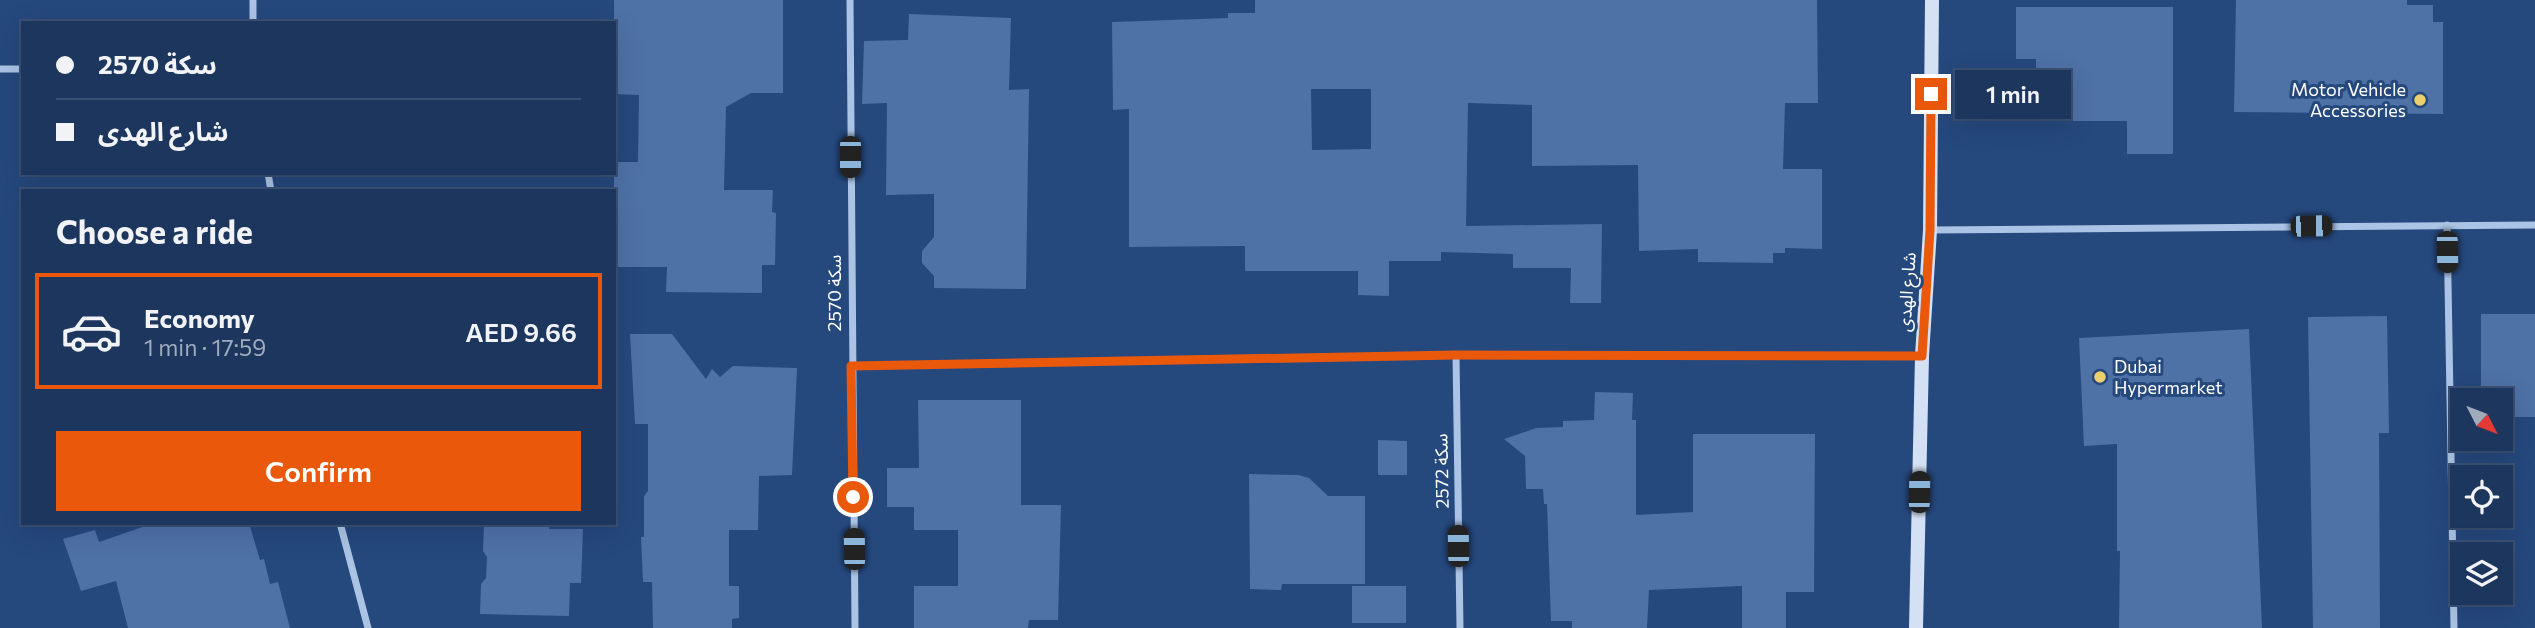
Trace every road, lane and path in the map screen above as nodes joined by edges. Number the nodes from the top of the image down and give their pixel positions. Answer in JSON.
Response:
{"nodes":[{"id":1,"x":253,"y":0,"type":"edge"},
{"id":2,"x":850,"y":0,"type":"edge"},
{"id":3,"x":1932,"y":0,"type":"edge"},
{"id":4,"x":253,"y":21,"type":"edge"},
{"id":5,"x":0,"y":69,"type":"edge"},
{"id":6,"x":21,"y":69,"type":"edge"},
{"id":7,"x":2446,"y":225,"type":"junction"},
{"id":8,"x":2535,"y":225,"type":"edge"},
{"id":9,"x":1930,"y":230,"type":"junction"},
{"id":10,"x":1456,"y":355,"type":"junction"},
{"id":11,"x":1922,"y":356,"type":"junction"},
{"id":12,"x":851,"y":366,"type":"junction"},
{"id":13,"x":341,"y":525,"type":"edge"},
{"id":14,"x":368,"y":628,"type":"edge"},
{"id":15,"x":855,"y":628,"type":"edge"},
{"id":16,"x":1460,"y":628,"type":"edge"},
{"id":17,"x":1916,"y":628,"type":"edge"},
{"id":18,"x":2454,"y":628,"type":"edge"}],
"edges":[{"from":1,"to":4,"type":"street"},
{"from":2,"to":12,"type":"street","name":"سكة 2570"},
{"from":3,"to":9,"type":"street","name":"شارع الهدى"},
{"from":5,"to":6,"type":"street"},
{"from":7,"to":8,"type":"street"},
{"from":7,"to":9,"type":"street"},
{"from":7,"to":18,"type":"street"},
{"from":9,"to":11,"type":"street","name":"شارع الهدى"},
{"from":10,"to":11,"type":"street"},
{"from":10,"to":12,"type":"street"},
{"from":10,"to":16,"type":"street","name":"سكة 2572"},
{"from":11,"to":17,"type":"street","name":"شارع الهدى"},
{"from":12,"to":15,"type":"street","name":"سكة 2570"},
{"from":13,"to":14,"type":"street"}]}
